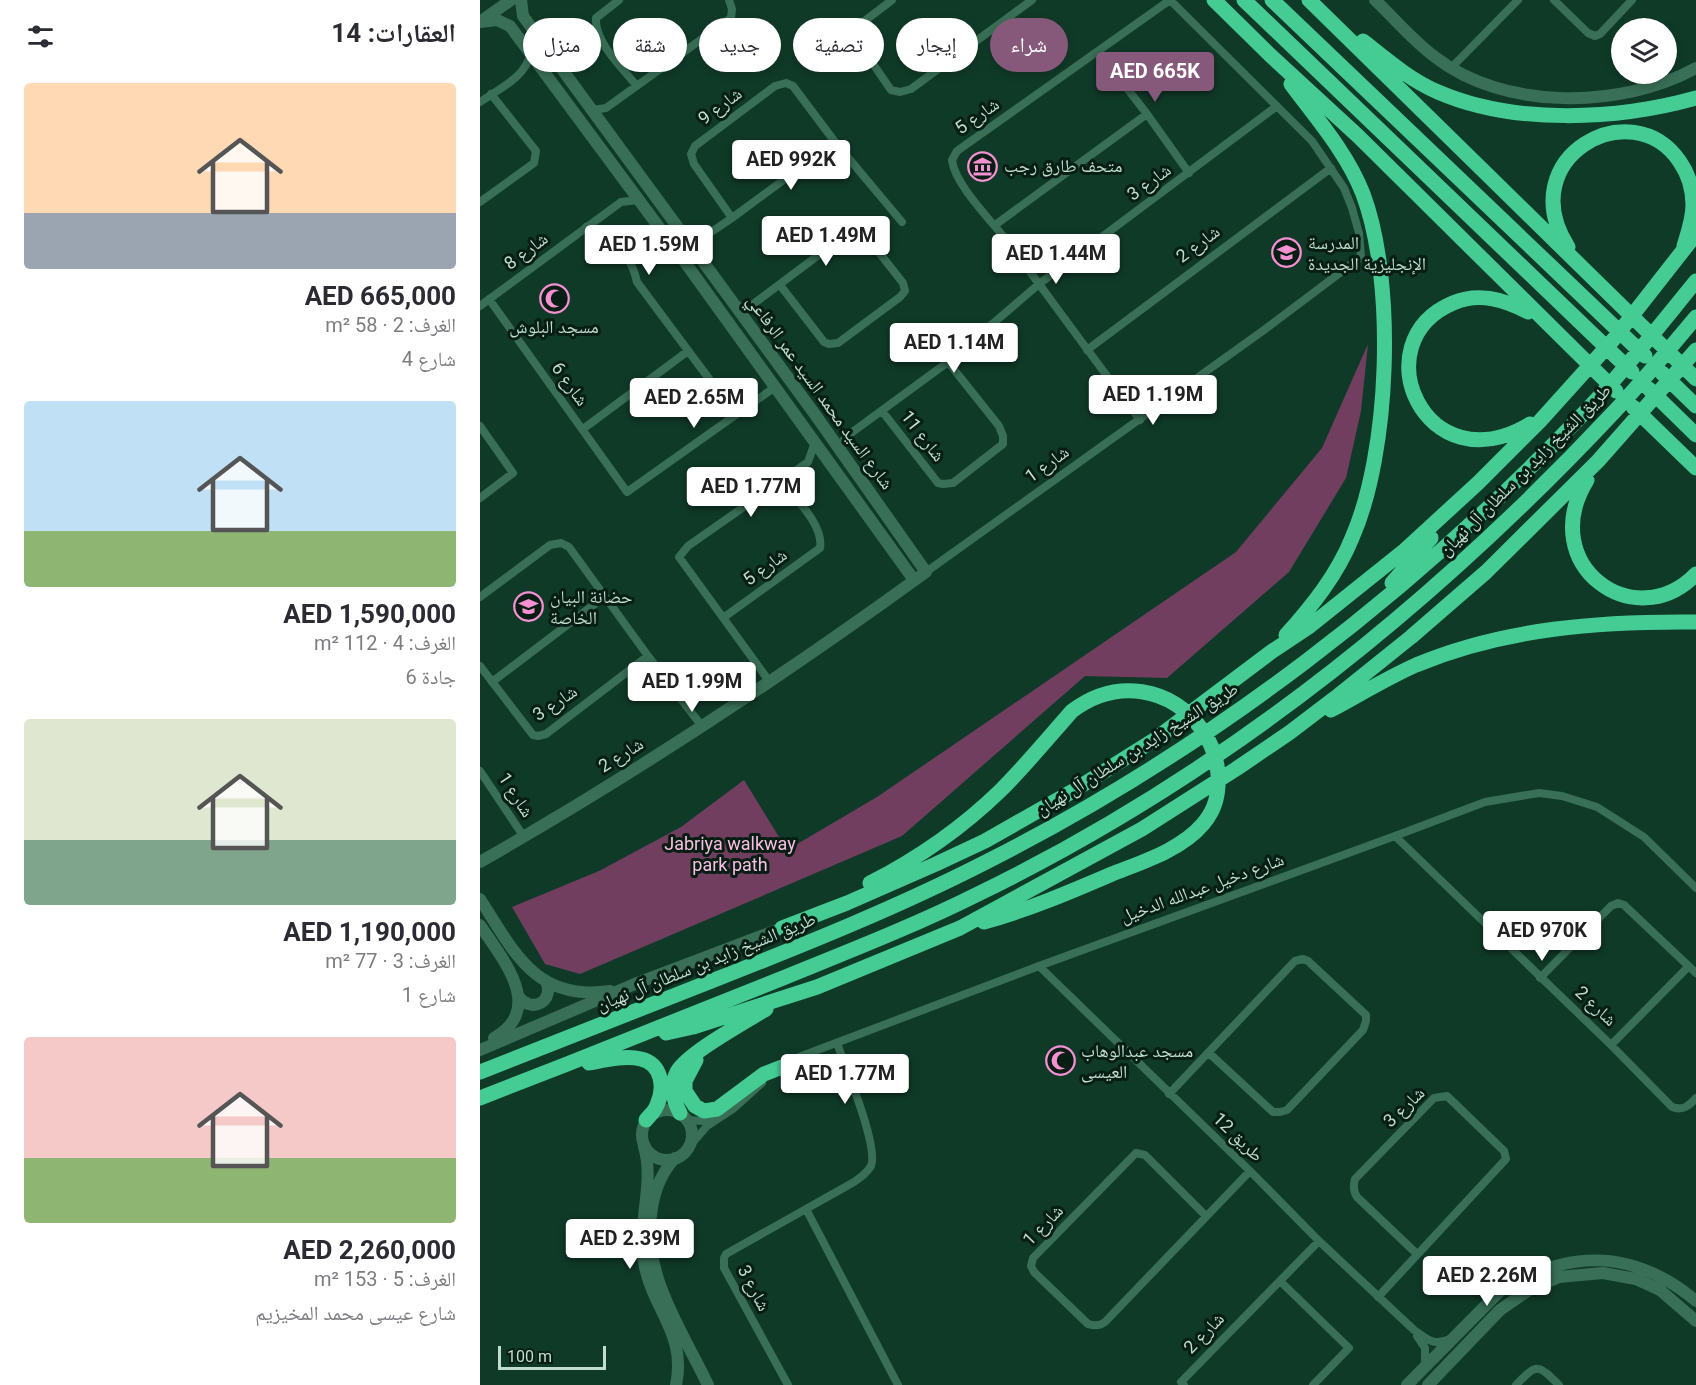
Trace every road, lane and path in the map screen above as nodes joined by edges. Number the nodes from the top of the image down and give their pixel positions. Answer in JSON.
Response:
{"nodes":[{"id":1,"x":511,"y":0,"type":"edge"},
{"id":2,"x":521,"y":0,"type":"edge"},
{"id":3,"x":619,"y":0,"type":"edge"},
{"id":4,"x":729,"y":0,"type":"edge"},
{"id":5,"x":892,"y":0,"type":"edge"},
{"id":6,"x":1032,"y":0,"type":"edge"},
{"id":7,"x":1170,"y":0,"type":"edge"},
{"id":8,"x":1214,"y":0,"type":"edge"},
{"id":9,"x":1244,"y":0,"type":"edge"},
{"id":10,"x":1272,"y":0,"type":"edge"},
{"id":11,"x":1310,"y":0,"type":"edge"},
{"id":12,"x":1375,"y":0,"type":"edge"},
{"id":13,"x":1518,"y":0,"type":"edge"},
{"id":14,"x":1554,"y":0,"type":"edge"},
{"id":15,"x":1632,"y":0,"type":"edge"},
{"id":16,"x":480,"y":22,"type":"edge"},
{"id":17,"x":521,"y":41,"type":"junction"},
{"id":18,"x":523,"y":44,"type":"edge"},
{"id":19,"x":1098,"y":51,"type":"junction"},
{"id":20,"x":1270,"y":55,"type":"junction"},
{"id":21,"x":1451,"y":68,"type":"junction"},
{"id":22,"x":1696,"y":68,"type":"edge"},
{"id":23,"x":523,"y":71,"type":"edge"},
{"id":24,"x":543,"y":72,"type":"edge"},
{"id":25,"x":637,"y":86,"type":"junction"},
{"id":26,"x":579,"y":93,"type":"junction"},
{"id":27,"x":491,"y":94,"type":"junction"},
{"id":28,"x":561,"y":96,"type":"junction"},
{"id":29,"x":1696,"y":98,"type":"edge"},
{"id":30,"x":480,"y":102,"type":"edge"},
{"id":31,"x":1277,"y":106,"type":"junction"},
{"id":32,"x":606,"y":108,"type":"junction"},
{"id":33,"x":593,"y":110,"type":"junction"},
{"id":34,"x":1147,"y":114,"type":"junction"},
{"id":35,"x":601,"y":121,"type":"junction"},
{"id":36,"x":1358,"y":136,"type":"junction"},
{"id":37,"x":614,"y":139,"type":"junction"},
{"id":38,"x":835,"y":142,"type":"junction"},
{"id":39,"x":613,"y":164,"type":"junction"},
{"id":40,"x":1331,"y":168,"type":"junction"},
{"id":41,"x":1189,"y":173,"type":"junction"},
{"id":42,"x":626,"y":183,"type":"junction"},
{"id":43,"x":638,"y":200,"type":"junction"},
{"id":44,"x":480,"y":202,"type":"edge"},
{"id":45,"x":621,"y":202,"type":"junction"},
{"id":46,"x":732,"y":218,"type":"junction"},
{"id":47,"x":674,"y":222,"type":"junction"},
{"id":48,"x":902,"y":222,"type":"dead end"},
{"id":49,"x":995,"y":225,"type":"junction"},
{"id":50,"x":586,"y":227,"type":"junction"},
{"id":51,"x":1696,"y":234,"type":"edge"},
{"id":52,"x":1488,"y":236,"type":"junction"},
{"id":53,"x":695,"y":241,"type":"junction"},
{"id":54,"x":1683,"y":252,"type":"junction"},
{"id":55,"x":687,"y":265,"type":"junction"},
{"id":56,"x":1580,"y":266,"type":"junction"},
{"id":57,"x":1696,"y":281,"type":"edge"},
{"id":58,"x":1039,"y":284,"type":"junction"},
{"id":59,"x":780,"y":285,"type":"junction"},
{"id":60,"x":489,"y":299,"type":"junction"},
{"id":61,"x":735,"y":305,"type":"junction"},
{"id":62,"x":752,"y":305,"type":"junction"},
{"id":63,"x":480,"y":306,"type":"edge"},
{"id":64,"x":1696,"y":317,"type":"edge"},
{"id":65,"x":1543,"y":320,"type":"junction"},
{"id":66,"x":751,"y":328,"type":"junction"},
{"id":67,"x":1087,"y":350,"type":"junction"},
{"id":68,"x":1696,"y":350,"type":"edge"},
{"id":69,"x":688,"y":351,"type":"junction"},
{"id":70,"x":753,"y":357,"type":"junction"},
{"id":71,"x":948,"y":362,"type":"junction"},
{"id":72,"x":1696,"y":379,"type":"edge"},
{"id":73,"x":775,"y":387,"type":"junction"},
{"id":74,"x":1694,"y":405,"type":"edge"},
{"id":75,"x":882,"y":411,"type":"junction"},
{"id":76,"x":814,"y":413,"type":"junction"},
{"id":77,"x":1548,"y":413,"type":"junction"},
{"id":78,"x":736,"y":415,"type":"junction"},
{"id":79,"x":1140,"y":420,"type":"junction"},
{"id":80,"x":480,"y":426,"type":"edge"},
{"id":81,"x":583,"y":429,"type":"junction"},
{"id":82,"x":1696,"y":435,"type":"edge"},
{"id":83,"x":830,"y":436,"type":"junction"},
{"id":84,"x":847,"y":436,"type":"junction"},
{"id":85,"x":815,"y":442,"type":"junction"},
{"id":86,"x":840,"y":450,"type":"junction"},
{"id":87,"x":1678,"y":451,"type":"junction"},
{"id":88,"x":828,"y":461,"type":"junction"},
{"id":89,"x":1598,"y":461,"type":"junction"},
{"id":90,"x":808,"y":462,"type":"junction"},
{"id":91,"x":1696,"y":468,"type":"edge"},
{"id":92,"x":1696,"y":474,"type":"edge"},
{"id":93,"x":781,"y":481,"type":"junction"},
{"id":94,"x":1478,"y":483,"type":"junction"},
{"id":95,"x":480,"y":498,"type":"edge"},
{"id":96,"x":926,"y":572,"type":"junction"},
{"id":97,"x":1696,"y":574,"type":"edge"},
{"id":98,"x":914,"y":580,"type":"junction"},
{"id":99,"x":480,"y":597,"type":"edge"},
{"id":100,"x":604,"y":597,"type":"junction"},
{"id":101,"x":1371,"y":609,"type":"junction"},
{"id":102,"x":723,"y":618,"type":"junction"},
{"id":103,"x":1696,"y":622,"type":"edge"},
{"id":104,"x":1271,"y":652,"type":"junction"},
{"id":105,"x":648,"y":656,"type":"junction"},
{"id":106,"x":480,"y":666,"type":"edge"},
{"id":107,"x":769,"y":681,"type":"junction"},
{"id":108,"x":492,"y":682,"type":"junction"},
{"id":109,"x":701,"y":725,"type":"junction"},
{"id":110,"x":1289,"y":734,"type":"junction"},
{"id":111,"x":1246,"y":736,"type":"junction"},
{"id":112,"x":480,"y":771,"type":"edge"},
{"id":113,"x":1395,"y":836,"type":"junction"},
{"id":114,"x":524,"y":837,"type":"junction"},
{"id":115,"x":1108,"y":847,"type":"junction"},
{"id":116,"x":480,"y":862,"type":"edge"},
{"id":117,"x":1696,"y":888,"type":"edge"},
{"id":118,"x":480,"y":899,"type":"edge"},
{"id":119,"x":480,"y":925,"type":"edge"},
{"id":120,"x":782,"y":928,"type":"junction"},
{"id":121,"x":960,"y":928,"type":"junction"},
{"id":122,"x":480,"y":943,"type":"edge"},
{"id":123,"x":494,"y":946,"type":"junction"},
{"id":124,"x":1039,"y":966,"type":"junction"},
{"id":125,"x":1689,"y":966,"type":"junction"},
{"id":126,"x":1696,"y":973,"type":"edge"},
{"id":127,"x":1540,"y":978,"type":"junction"},
{"id":128,"x":546,"y":981,"type":"junction"},
{"id":129,"x":637,"y":983,"type":"junction"},
{"id":130,"x":519,"y":997,"type":"junction"},
{"id":131,"x":784,"y":998,"type":"junction"},
{"id":132,"x":633,"y":1039,"type":"junction"},
{"id":133,"x":837,"y":1042,"type":"junction"},
{"id":134,"x":1611,"y":1045,"type":"junction"},
{"id":135,"x":707,"y":1047,"type":"junction"},
{"id":136,"x":480,"y":1048,"type":"edge"},
{"id":137,"x":1209,"y":1053,"type":"junction"},
{"id":138,"x":782,"y":1067,"type":"junction"},
{"id":139,"x":480,"y":1072,"type":"edge"},
{"id":140,"x":545,"y":1073,"type":"junction"},
{"id":141,"x":1169,"y":1094,"type":"junction"},
{"id":142,"x":1696,"y":1098,"type":"edge"},
{"id":143,"x":480,"y":1100,"type":"edge"},
{"id":144,"x":684,"y":1116,"type":"junction"},
{"id":145,"x":718,"y":1118,"type":"junction"},
{"id":146,"x":646,"y":1120,"type":"junction"},
{"id":147,"x":644,"y":1147,"type":"junction"},
{"id":148,"x":689,"y":1147,"type":"junction"},
{"id":149,"x":675,"y":1158,"type":"junction"},
{"id":150,"x":1250,"y":1171,"type":"junction"},
{"id":151,"x":806,"y":1209,"type":"junction"},
{"id":152,"x":1206,"y":1216,"type":"junction"},
{"id":153,"x":1318,"y":1241,"type":"junction"},
{"id":154,"x":1417,"y":1254,"type":"junction"},
{"id":155,"x":1280,"y":1281,"type":"junction"},
{"id":156,"x":1500,"y":1291,"type":"junction"},
{"id":157,"x":1377,"y":1297,"type":"junction"},
{"id":158,"x":1696,"y":1301,"type":"edge"},
{"id":159,"x":1508,"y":1304,"type":"junction"},
{"id":160,"x":1481,"y":1309,"type":"junction"},
{"id":161,"x":1493,"y":1317,"type":"junction"},
{"id":162,"x":1696,"y":1321,"type":"edge"},
{"id":163,"x":1414,"y":1330,"type":"junction"},
{"id":164,"x":1452,"y":1339,"type":"junction"},
{"id":165,"x":1425,"y":1367,"type":"junction"},
{"id":166,"x":1431,"y":1383,"type":"edge"},
{"id":167,"x":676,"y":1385,"type":"edge"},
{"id":168,"x":708,"y":1385,"type":"edge"},
{"id":169,"x":788,"y":1385,"type":"edge"},
{"id":170,"x":898,"y":1385,"type":"edge"},
{"id":171,"x":1184,"y":1385,"type":"edge"},
{"id":172,"x":1313,"y":1385,"type":"edge"},
{"id":173,"x":1407,"y":1385,"type":"edge"},
{"id":174,"x":1516,"y":1385,"type":"edge"},
{"id":175,"x":1559,"y":1385,"type":"edge"}],
"edges":[{"from":1,"to":16,"type":"street"},
{"from":2,"to":26,"type":"street","name":"شارع السيد محمد السيد عمر الرفاعي"},
{"from":3,"to":25,"type":"street"},
{"from":4,"to":25,"type":"street"},
{"from":5,"to":6,"type":"street"},
{"from":7,"to":19,"type":"street","name":"شارع 5"},
{"from":7,"to":31,"type":"street"},
{"from":8,"to":20,"type":"highway"},
{"from":9,"to":52,"type":"highway"},
{"from":10,"to":74,"type":"highway"},
{"from":11,"to":29,"type":"highway"},
{"from":11,"to":56,"type":"highway"},
{"from":12,"to":21,"type":"street"},
{"from":13,"to":21,"type":"street"},
{"from":14,"to":15,"type":"street"},
{"from":16,"to":17,"type":"street","name":"شارع السيد محمد السيد عمر الرفاعي"},
{"from":17,"to":18,"type":"street","name":"شارع السيد محمد السيد عمر الرفاعي"},
{"from":17,"to":26,"type":"street"},
{"from":19,"to":34,"type":"street"},
{"from":19,"to":49,"type":"street","name":"شارع 5"},
{"from":20,"to":36,"type":"highway"},
{"from":20,"to":104,"type":"highway"},
{"from":21,"to":22,"type":"street"},
{"from":23,"to":27,"type":"street"},
{"from":24,"to":28,"type":"street","name":"شارع السيد محمد السيد عمر الرفاعي"},
{"from":25,"to":32,"type":"street"},
{"from":26,"to":33,"type":"street","name":"شارع السيد محمد السيد عمر الرفاعي"},
{"from":27,"to":30,"type":"street"},
{"from":27,"to":44,"type":"street"},
{"from":28,"to":37,"type":"street"},
{"from":28,"to":39,"type":"street","name":"شارع السيد محمد السيد عمر الرفاعي"},
{"from":31,"to":40,"type":"street"},
{"from":31,"to":41,"type":"street","name":"شارع 3"},
{"from":32,"to":33,"type":"street"},
{"from":32,"to":35,"type":"street"},
{"from":33,"to":35,"type":"street","name":"شارع السيد محمد السيد عمر الرفاعي"},
{"from":34,"to":41,"type":"street"},
{"from":34,"to":49,"type":"street"},
{"from":35,"to":37,"type":"street","name":"شارع السيد محمد السيد عمر الرفاعي"},
{"from":36,"to":52,"type":"highway"},
{"from":36,"to":65,"type":"highway"},
{"from":37,"to":47,"type":"street","name":"شارع السيد محمد السيد عمر الرفاعي"},
{"from":38,"to":46,"type":"street"},
{"from":38,"to":46,"type":"street","name":"شارع 9"},
{"from":38,"to":48,"type":"street"},
{"from":39,"to":42,"type":"street","name":"شارع السيد محمد السيد عمر الرفاعي"},
{"from":39,"to":47,"type":"street"},
{"from":40,"to":67,"type":"street","name":"شارع 2"},
{"from":40,"to":79,"type":"street","name":"شارع 1"},
{"from":41,"to":58,"type":"street","name":"شارع 3"},
{"from":42,"to":43,"type":"street","name":"شارع السيد محمد السيد عمر الرفاعي"},
{"from":42,"to":45,"type":"street"},
{"from":43,"to":45,"type":"street","name":"شارع 8"},
{"from":43,"to":55,"type":"street","name":"شارع السيد محمد السيد عمر الرفاعي"},
{"from":45,"to":50,"type":"street","name":"شارع 8"},
{"from":46,"to":53,"type":"street"},
{"from":47,"to":53,"type":"street","name":"شارع السيد محمد السيد عمر الرفاعي"},
{"from":49,"to":58,"type":"street","name":"شارع 5"},
{"from":50,"to":60,"type":"street","name":"شارع 8"},
{"from":50,"to":69,"type":"street"},
{"from":51,"to":54,"type":"highway"},
{"from":52,"to":82,"type":"highway"},
{"from":53,"to":61,"type":"street","name":"شارع السيد محمد السيد عمر الرفاعي"},
{"from":54,"to":56,"type":"highway"},
{"from":54,"to":77,"type":"highway"},
{"from":55,"to":66,"type":"street"},
{"from":55,"to":70,"type":"street","name":"شارع السيد محمد السيد عمر الرفاعي"},
{"from":56,"to":72,"type":"highway"},
{"from":57,"to":101,"type":"highway","name":"طريق الشيخ زايد بن سلطان آل نهيان"},
{"from":58,"to":67,"type":"street","name":"شارع 5"},
{"from":58,"to":71,"type":"street","name":"شارع 11"},
{"from":59,"to":59,"type":"street"},
{"from":59,"to":62,"type":"street"},
{"from":60,"to":63,"type":"street","name":"شارع 8"},
{"from":60,"to":81,"type":"street","name":"شارع 6"},
{"from":61,"to":62,"type":"street"},
{"from":61,"to":66,"type":"street","name":"شارع السيد محمد السيد عمر الرفاعي"},
{"from":62,"to":66,"type":"street"},
{"from":64,"to":111,"type":"highway","name":"طريق الشيخ زايد بن سلطان آل نهيان"},
{"from":65,"to":77,"type":"highway"},
{"from":65,"to":87,"type":"highway"},
{"from":66,"to":76,"type":"street","name":"شارع السيد محمد السيد عمر الرفاعي"},
{"from":67,"to":79,"type":"street","name":"شارع 5"},
{"from":68,"to":89,"type":"highway"},
{"from":69,"to":78,"type":"street"},
{"from":69,"to":81,"type":"street","name":"شارع 6"},
{"from":70,"to":73,"type":"street","name":"شارع السيد محمد السيد عمر الرفاعي"},
{"from":70,"to":76,"type":"street"},
{"from":71,"to":75,"type":"street","name":"شارع 11"},
{"from":71,"to":75,"type":"street","name":"شارع 11"},
{"from":73,"to":78,"type":"street","name":"شارع 6"},
{"from":73,"to":85,"type":"street","name":"شارع السيد محمد السيد عمر الرفاعي"},
{"from":75,"to":84,"type":"street","name":"شارع 11"},
{"from":76,"to":83,"type":"street","name":"شارع السيد محمد السيد عمر الرفاعي"},
{"from":77,"to":94,"type":"highway"},
{"from":78,"to":81,"type":"street","name":"شارع 6"},
{"from":79,"to":96,"type":"street","name":"شارع 1"},
{"from":80,"to":95,"type":"street"},
{"from":83,"to":84,"type":"street"},
{"from":83,"to":86,"type":"street","name":"شارع السيد محمد السيد عمر الرفاعي"},
{"from":84,"to":86,"type":"street","name":"شارع 11"},
{"from":85,"to":88,"type":"street","name":"شارع السيد محمد السيد عمر الرفاعي"},
{"from":85,"to":90,"type":"street"},
{"from":86,"to":96,"type":"street","name":"شارع السيد محمد السيد عمر الرفاعي"},
{"from":87,"to":91,"type":"highway"},
{"from":87,"to":92,"type":"highway"},
{"from":88,"to":90,"type":"street"},
{"from":88,"to":98,"type":"street","name":"شارع السيد محمد السيد عمر الرفاعي"},
{"from":89,"to":97,"type":"highway"},
{"from":89,"to":110,"type":"highway"},
{"from":90,"to":93,"type":"street"},
{"from":93,"to":102,"type":"street","name":"شارع 5"},
{"from":93,"to":102,"type":"street"},
{"from":94,"to":101,"type":"highway"},
{"from":94,"to":104,"type":"highway"},
{"from":96,"to":98,"type":"street","name":"شارع 2"},
{"from":98,"to":107,"type":"street","name":"شارع 2"},
{"from":99,"to":100,"type":"street"},
{"from":100,"to":105,"type":"street"},
{"from":100,"to":108,"type":"street"},
{"from":101,"to":139,"type":"highway","name":"طريق الشيخ زايد بن سلطان آل نهيان"},
{"from":102,"to":107,"type":"street"},
{"from":103,"to":110,"type":"highway"},
{"from":104,"to":120,"type":"highway"},
{"from":105,"to":108,"type":"street","name":"شارع 3"},
{"from":105,"to":109,"type":"street"},
{"from":106,"to":108,"type":"street","name":"شارع 3"},
{"from":107,"to":109,"type":"street","name":"شارع 2"},
{"from":109,"to":114,"type":"street","name":"شارع 2"},
{"from":110,"to":115,"type":"highway"},
{"from":111,"to":115,"type":"highway"},
{"from":111,"to":132,"type":"highway","name":"طريق الشيخ زايد بن سلطان آل نهيان"},
{"from":112,"to":114,"type":"street","name":"شارع 1"},
{"from":113,"to":117,"type":"street","name":"شارع دخيل عبدالله الدخيل"},
{"from":113,"to":124,"type":"street","name":"شارع دخيل عبدالله الدخيل"},
{"from":113,"to":127,"type":"street","name":"شارع 2"},
{"from":114,"to":116,"type":"street","name":"شارع 2"},
{"from":115,"to":121,"type":"highway"},
{"from":118,"to":128,"type":"street"},
{"from":119,"to":123,"type":"street"},
{"from":120,"to":121,"type":"highway"},
{"from":120,"to":129,"type":"street"},
{"from":121,"to":131,"type":"highway"},
{"from":122,"to":123,"type":"street"},
{"from":123,"to":130,"type":"street"},
{"from":124,"to":133,"type":"street","name":"شارع دخيل عبدالله الدخيل"},
{"from":124,"to":141,"type":"street","name":"طريق 12"},
{"from":125,"to":126,"type":"street"},
{"from":125,"to":127,"type":"street"},
{"from":125,"to":134,"type":"street"},
{"from":127,"to":134,"type":"street","name":"شارع 2"},
{"from":128,"to":129,"type":"street"},
{"from":128,"to":130,"type":"street"},
{"from":129,"to":136,"type":"street"},
{"from":130,"to":136,"type":"street"},
{"from":131,"to":132,"type":"highway"},
{"from":131,"to":135,"type":"highway"},
{"from":132,"to":140,"type":"highway","name":"طريق الشيخ زايد بن سلطان آل نهيان"},
{"from":133,"to":138,"type":"street","name":"شارع دخيل عبدالله الدخيل"},
{"from":133,"to":151,"type":"street","name":"شارع 3"},
{"from":134,"to":142,"type":"street","name":"شارع 2"},
{"from":135,"to":138,"type":"highway"},
{"from":135,"to":144,"type":"highway"},
{"from":137,"to":137,"type":"street"},
{"from":137,"to":141,"type":"street"},
{"from":138,"to":145,"type":"street","name":"شارع دخيل عبدالله الدخيل"},
{"from":140,"to":143,"type":"highway","name":"طريق الشيخ زايد بن سلطان آل نهيان"},
{"from":140,"to":146,"type":"highway"},
{"from":141,"to":150,"type":"street","name":"طريق 12"},
{"from":144,"to":145,"type":"street","name":"شارع دخيل عبدالله الدخيل"},
{"from":144,"to":146,"type":"street"},
{"from":144,"to":148,"type":"street"},
{"from":145,"to":148,"type":"street","name":"شارع دخيل عبدالله الدخيل"},
{"from":146,"to":147,"type":"street"},
{"from":147,"to":149,"type":"street"},
{"from":147,"to":167,"type":"street"},
{"from":148,"to":149,"type":"street"},
{"from":149,"to":168,"type":"street"},
{"from":150,"to":152,"type":"street","name":"شارع 1"},
{"from":150,"to":153,"type":"street","name":"طريق 12"},
{"from":151,"to":169,"type":"street","name":"شارع 3"},
{"from":151,"to":170,"type":"street"},
{"from":152,"to":152,"type":"street","name":"شارع 1"},
{"from":153,"to":155,"type":"street","name":"شارع 2"},
{"from":153,"to":157,"type":"street","name":"طريق 12"},
{"from":154,"to":154,"type":"street","name":"شارع 3"},
{"from":154,"to":157,"type":"street","name":"شارع 3"},
{"from":155,"to":171,"type":"street","name":"شارع 2"},
{"from":155,"to":172,"type":"street"},
{"from":156,"to":158,"type":"street"},
{"from":156,"to":159,"type":"street"},
{"from":156,"to":160,"type":"street"},
{"from":157,"to":163,"type":"street","name":"طريق 12"},
{"from":159,"to":161,"type":"street"},
{"from":159,"to":162,"type":"street"},
{"from":160,"to":161,"type":"street"},
{"from":160,"to":164,"type":"street"},
{"from":161,"to":166,"type":"street"},
{"from":163,"to":164,"type":"street","name":"طريق 12"},
{"from":163,"to":165,"type":"street","name":"طريق 12"},
{"from":164,"to":165,"type":"street"},
{"from":165,"to":173,"type":"street"},
{"from":174,"to":175,"type":"street"}]}
